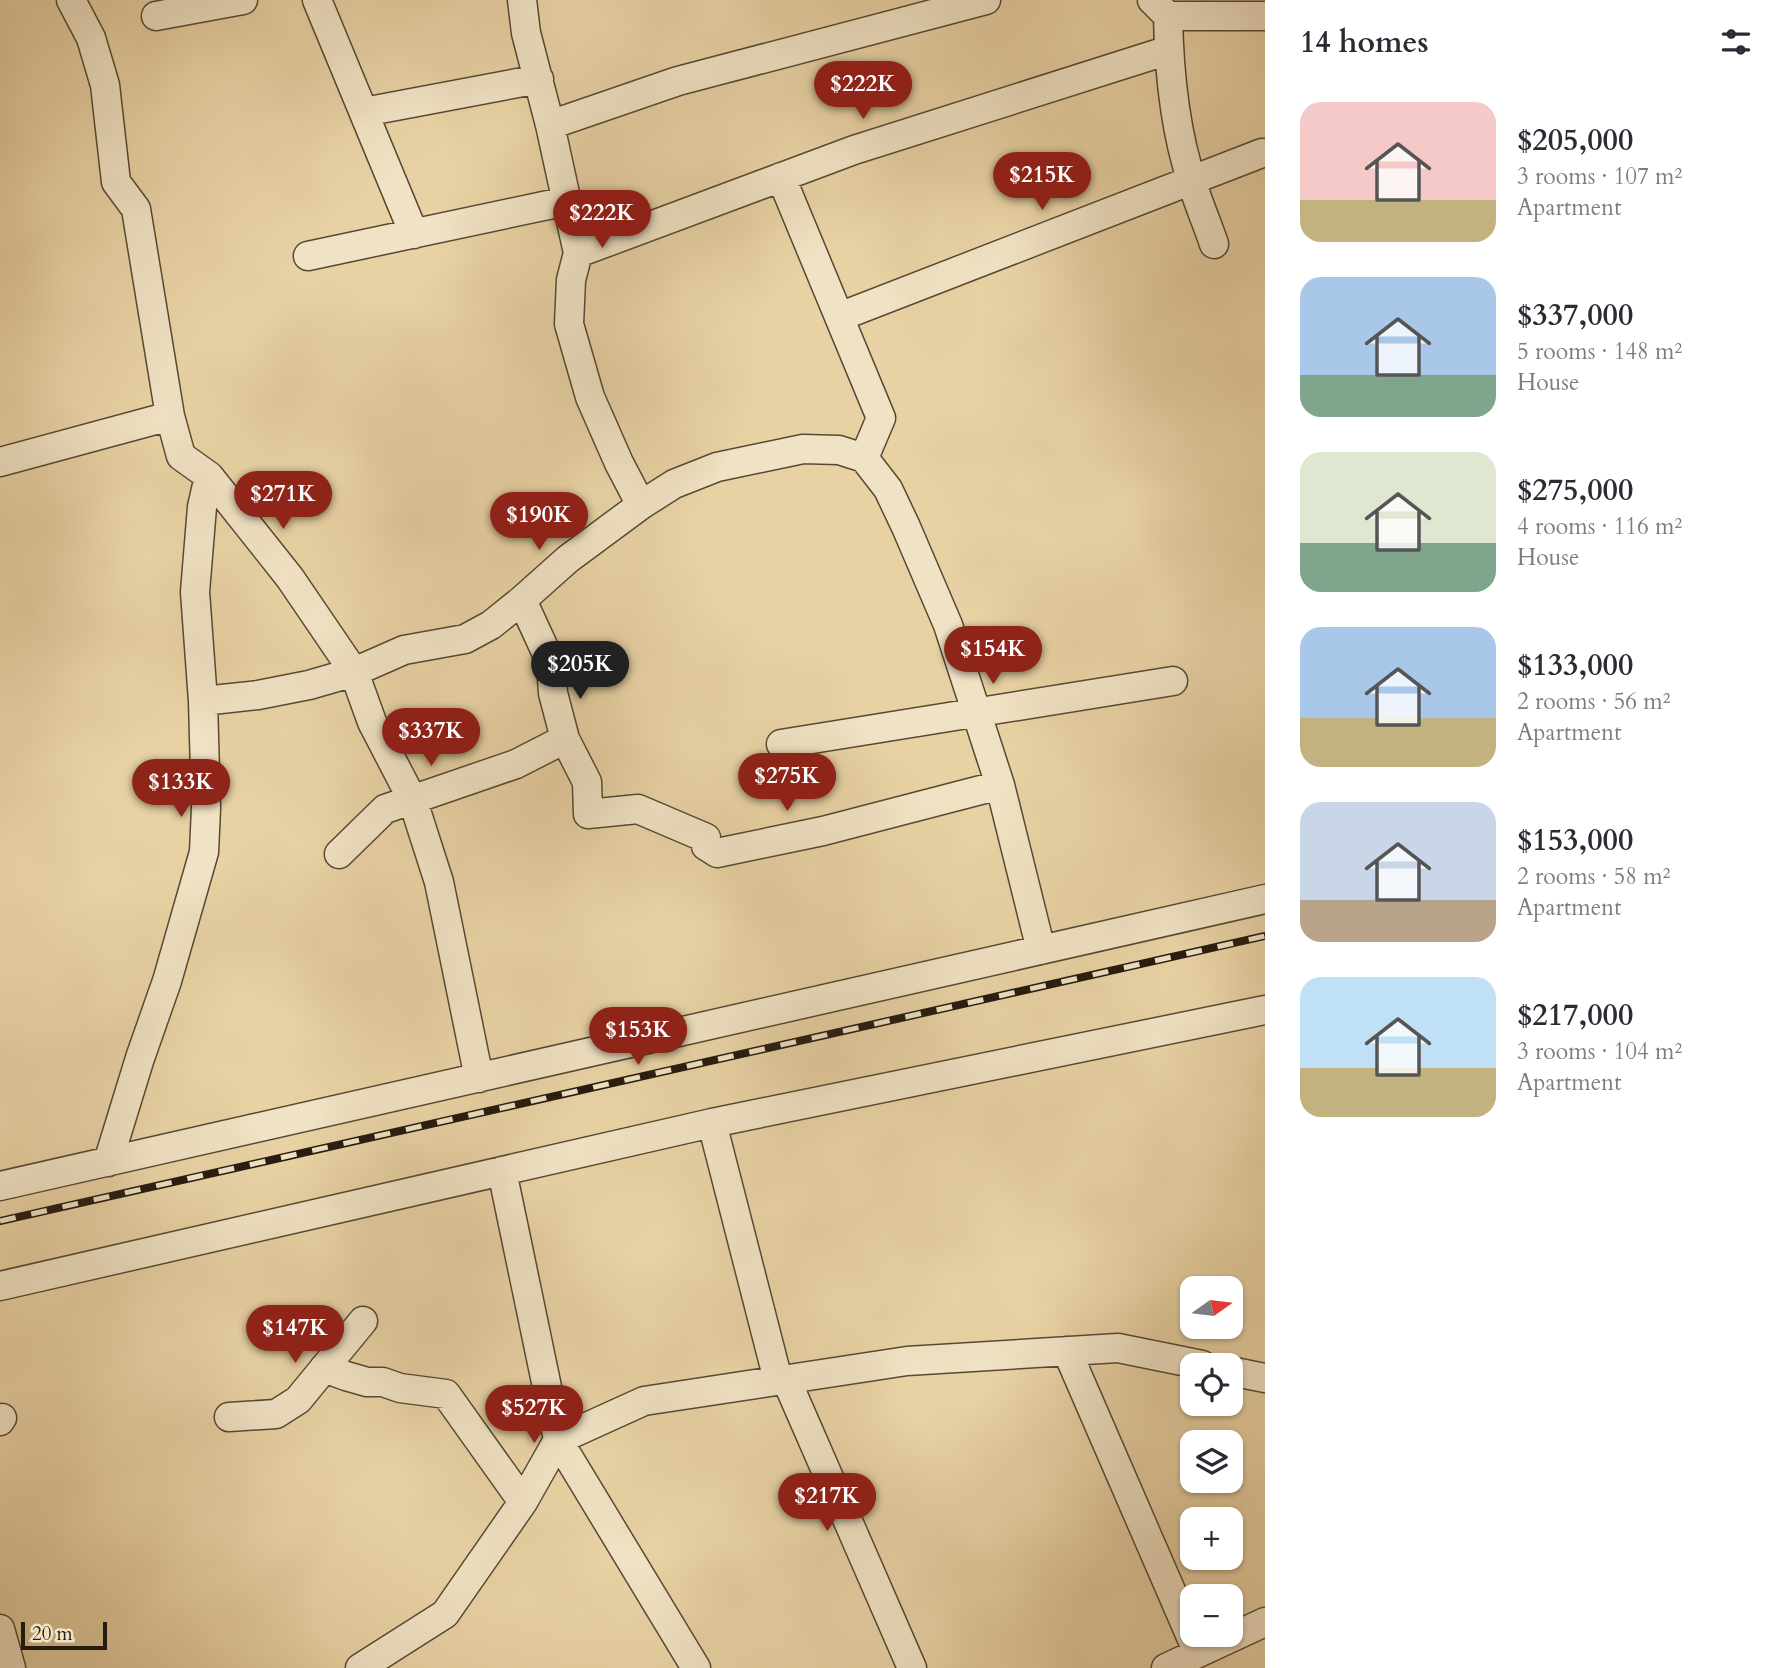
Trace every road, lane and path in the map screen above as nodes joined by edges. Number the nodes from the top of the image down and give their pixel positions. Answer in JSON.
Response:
{"nodes":[{"id":1,"x":71,"y":0,"type":"edge"},
{"id":2,"x":243,"y":0,"type":"edge"},
{"id":3,"x":317,"y":0,"type":"edge"},
{"id":4,"x":522,"y":0,"type":"edge"},
{"id":5,"x":986,"y":0,"type":"edge"},
{"id":6,"x":1160,"y":8,"type":"edge"},
{"id":7,"x":156,"y":16,"type":"dead end"},
{"id":8,"x":1265,"y":16,"type":"edge"},
{"id":9,"x":1168,"y":50,"type":"junction"},
{"id":10,"x":539,"y":79,"type":"junction"},
{"id":11,"x":364,"y":112,"type":"junction"},
{"id":12,"x":550,"y":125,"type":"junction"},
{"id":13,"x":1262,"y":153,"type":"dead end"},
{"id":14,"x":781,"y":177,"type":"junction"},
{"id":15,"x":1191,"y":180,"type":"junction"},
{"id":16,"x":567,"y":201,"type":"junction"},
{"id":17,"x":414,"y":234,"type":"junction"},
{"id":18,"x":1214,"y":244,"type":"dead end"},
{"id":19,"x":578,"y":253,"type":"junction"},
{"id":20,"x":308,"y":256,"type":"dead end"},
{"id":21,"x":839,"y":317,"type":"junction"},
{"id":22,"x":170,"y":416,"type":"junction"},
{"id":23,"x":864,"y":458,"type":"junction"},
{"id":24,"x":0,"y":462,"type":"edge"},
{"id":25,"x":209,"y":476,"type":"junction"},
{"id":26,"x":640,"y":505,"type":"junction"},
{"id":27,"x":522,"y":600,"type":"junction"},
{"id":28,"x":354,"y":672,"type":"junction"},
{"id":29,"x":1172,"y":681,"type":"dead end"},
{"id":30,"x":203,"y":701,"type":"junction"},
{"id":31,"x":976,"y":712,"type":"junction"},
{"id":32,"x":565,"y":740,"type":"junction"},
{"id":33,"x":781,"y":744,"type":"dead end"},
{"id":34,"x":1000,"y":785,"type":"junction"},
{"id":35,"x":413,"y":801,"type":"junction"},
{"id":36,"x":339,"y":855,"type":"dead end"},
{"id":37,"x":1265,"y":899,"type":"edge"},
{"id":38,"x":1041,"y":950,"type":"junction"},
{"id":39,"x":1265,"y":1010,"type":"edge"},
{"id":40,"x":479,"y":1078,"type":"junction"},
{"id":41,"x":712,"y":1123,"type":"junction"},
{"id":42,"x":108,"y":1162,"type":"junction"},
{"id":43,"x":502,"y":1171,"type":"junction"},
{"id":44,"x":0,"y":1186,"type":"edge"},
{"id":45,"x":0,"y":1286,"type":"edge"},
{"id":46,"x":363,"y":1321,"type":"dead end"},
{"id":47,"x":1067,"y":1351,"type":"junction"},
{"id":48,"x":1180,"y":1361,"type":"edge"},
{"id":49,"x":324,"y":1368,"type":"junction"},
{"id":50,"x":1243,"y":1374,"type":"edge"},
{"id":51,"x":1265,"y":1378,"type":"edge"},
{"id":52,"x":782,"y":1380,"type":"junction"},
{"id":53,"x":229,"y":1417,"type":"dead end"},
{"id":54,"x":558,"y":1440,"type":"junction"},
{"id":55,"x":523,"y":1502,"type":"junction"},
{"id":56,"x":1265,"y":1622,"type":"edge"},
{"id":57,"x":0,"y":1629,"type":"edge"},
{"id":58,"x":1198,"y":1653,"type":"junction"},
{"id":59,"x":10,"y":1668,"type":"edge"},
{"id":60,"x":360,"y":1668,"type":"edge"},
{"id":61,"x":696,"y":1668,"type":"edge"},
{"id":62,"x":912,"y":1668,"type":"edge"},
{"id":63,"x":1166,"y":1668,"type":"edge"}],
"edges":[{"from":1,"to":22,"type":"street"},
{"from":2,"to":7,"type":"street"},
{"from":3,"to":11,"type":"street"},
{"from":4,"to":10,"type":"street"},
{"from":5,"to":12,"type":"street"},
{"from":6,"to":8,"type":"street"},
{"from":6,"to":9,"type":"street"},
{"from":9,"to":14,"type":"street"},
{"from":9,"to":15,"type":"street"},
{"from":10,"to":11,"type":"street"},
{"from":10,"to":12,"type":"street"},
{"from":11,"to":17,"type":"street"},
{"from":12,"to":16,"type":"street"},
{"from":13,"to":15,"type":"street"},
{"from":14,"to":19,"type":"street"},
{"from":14,"to":21,"type":"street"},
{"from":15,"to":18,"type":"street"},
{"from":15,"to":21,"type":"street"},
{"from":16,"to":17,"type":"street"},
{"from":16,"to":19,"type":"street"},
{"from":17,"to":20,"type":"street"},
{"from":19,"to":26,"type":"street"},
{"from":21,"to":23,"type":"street"},
{"from":22,"to":24,"type":"street"},
{"from":22,"to":25,"type":"street"},
{"from":23,"to":26,"type":"street"},
{"from":23,"to":31,"type":"street"},
{"from":25,"to":28,"type":"street"},
{"from":25,"to":30,"type":"street"},
{"from":26,"to":27,"type":"street"},
{"from":27,"to":28,"type":"street"},
{"from":27,"to":32,"type":"street"},
{"from":28,"to":30,"type":"street"},
{"from":28,"to":35,"type":"street"},
{"from":29,"to":31,"type":"street"},
{"from":30,"to":42,"type":"street"},
{"from":31,"to":33,"type":"street"},
{"from":31,"to":34,"type":"street"},
{"from":32,"to":34,"type":"street"},
{"from":32,"to":35,"type":"street"},
{"from":34,"to":38,"type":"street"},
{"from":35,"to":36,"type":"street"},
{"from":35,"to":40,"type":"street"},
{"from":37,"to":38,"type":"street"},
{"from":38,"to":40,"type":"street"},
{"from":39,"to":41,"type":"street"},
{"from":40,"to":42,"type":"street"},
{"from":41,"to":43,"type":"street"},
{"from":41,"to":52,"type":"street"},
{"from":42,"to":44,"type":"street"},
{"from":43,"to":45,"type":"street"},
{"from":43,"to":54,"type":"street"},
{"from":46,"to":49,"type":"street"},
{"from":47,"to":48,"type":"street"},
{"from":47,"to":52,"type":"street"},
{"from":47,"to":58,"type":"street"},
{"from":49,"to":53,"type":"street"},
{"from":49,"to":55,"type":"street"},
{"from":50,"to":51,"type":"street"},
{"from":52,"to":54,"type":"street"},
{"from":52,"to":62,"type":"street"},
{"from":54,"to":55,"type":"street"},
{"from":54,"to":61,"type":"street"},
{"from":55,"to":60,"type":"street"},
{"from":56,"to":58,"type":"street"},
{"from":57,"to":59,"type":"street"},
{"from":58,"to":63,"type":"street"}]}
